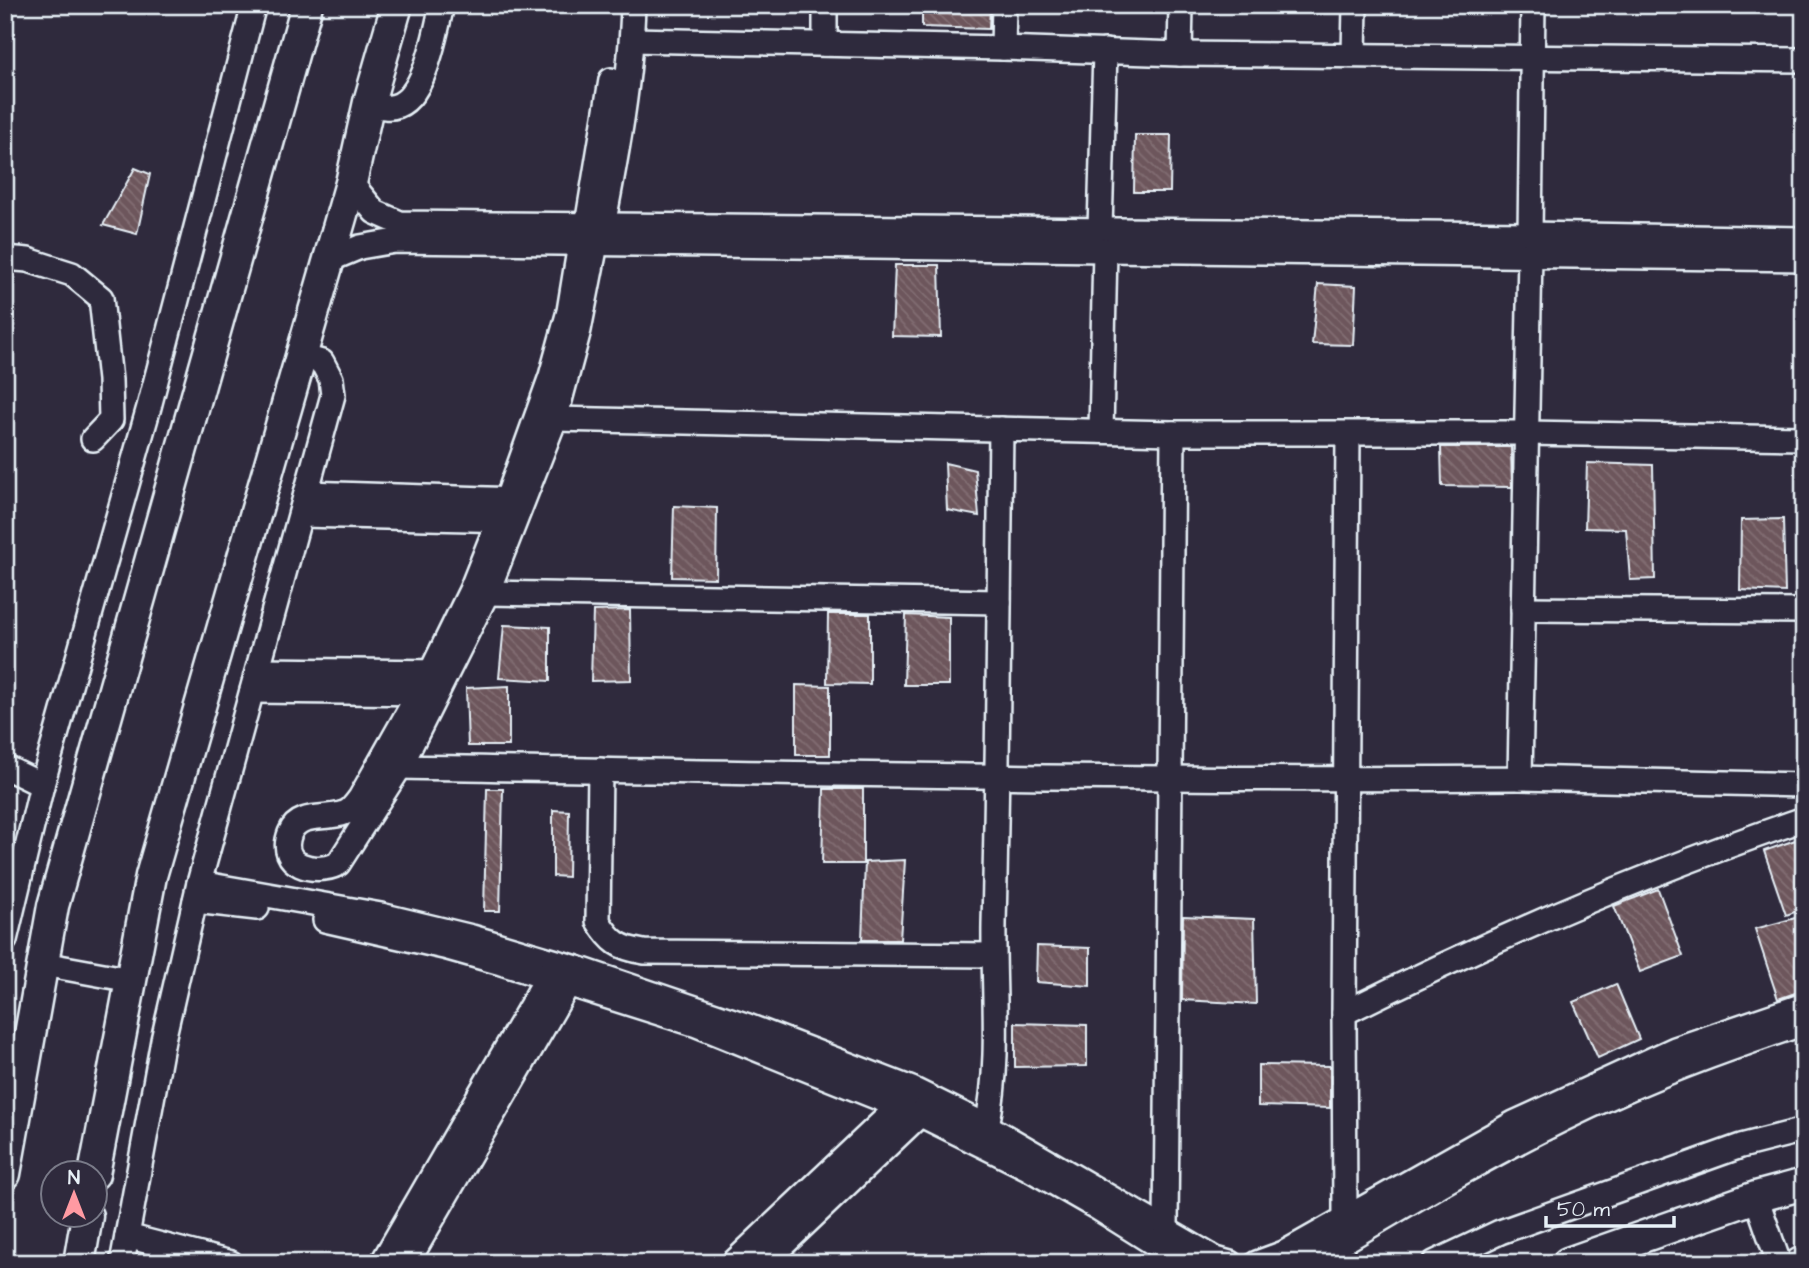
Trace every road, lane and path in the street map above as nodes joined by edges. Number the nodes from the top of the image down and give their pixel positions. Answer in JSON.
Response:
{"nodes":[{"id":1,"x":254,"y":5,"type":"edge"},
{"id":2,"x":307,"y":5,"type":"edge"},
{"id":3,"x":397,"y":5,"type":"edge"},
{"id":4,"x":442,"y":5,"type":"edge"},
{"id":5,"x":619,"y":5,"type":"edge"},
{"id":6,"x":633,"y":5,"type":"edge"},
{"id":7,"x":825,"y":5,"type":"edge"},
{"id":8,"x":1004,"y":5,"type":"edge"},
{"id":9,"x":1181,"y":5,"type":"edge"},
{"id":10,"x":1356,"y":5,"type":"edge"},
{"id":11,"x":1533,"y":5,"type":"edge"},
{"id":12,"x":632,"y":40,"type":"junction"},
{"id":13,"x":825,"y":44,"type":"junction"},
{"id":14,"x":1003,"y":48,"type":"junction"},
{"id":15,"x":1105,"y":51,"type":"junction"},
{"id":16,"x":1180,"y":54,"type":"junction"},
{"id":17,"x":1354,"y":55,"type":"junction"},
{"id":18,"x":1532,"y":55,"type":"junction"},
{"id":19,"x":1804,"y":60,"type":"edge"},
{"id":20,"x":369,"y":102,"type":"junction"},
{"id":21,"x":351,"y":183,"type":"junction"},
{"id":22,"x":592,"y":235,"type":"junction"},
{"id":23,"x":1804,"y":239,"type":"edge"},
{"id":24,"x":1102,"y":240,"type":"junction"},
{"id":25,"x":1530,"y":244,"type":"junction"},
{"id":26,"x":5,"y":258,"type":"edge"},
{"id":27,"x":1804,"y":258,"type":"edge"},
{"id":28,"x":329,"y":260,"type":"junction"},
{"id":29,"x":301,"y":356,"type":"junction"},
{"id":30,"x":555,"y":419,"type":"junction"},
{"id":31,"x":1000,"y":429,"type":"junction"},
{"id":32,"x":1101,"y":431,"type":"junction"},
{"id":33,"x":1173,"y":433,"type":"junction"},
{"id":34,"x":1527,"y":433,"type":"junction"},
{"id":35,"x":1348,"y":434,"type":"junction"},
{"id":36,"x":1804,"y":438,"type":"edge"},
{"id":37,"x":93,"y":439,"type":"dead end"},
{"id":38,"x":303,"y":504,"type":"junction"},
{"id":39,"x":511,"y":510,"type":"junction"},
{"id":40,"x":487,"y":593,"type":"junction"},
{"id":41,"x":999,"y":602,"type":"junction"},
{"id":42,"x":1523,"y":609,"type":"junction"},
{"id":43,"x":1804,"y":611,"type":"edge"},
{"id":44,"x":255,"y":680,"type":"junction"},
{"id":45,"x":434,"y":682,"type":"junction"},
{"id":46,"x":5,"y":767,"type":"edge"},
{"id":47,"x":400,"y":767,"type":"junction"},
{"id":48,"x":600,"y":770,"type":"junction"},
{"id":49,"x":998,"y":776,"type":"junction"},
{"id":50,"x":1170,"y":777,"type":"junction"},
{"id":51,"x":1520,"y":778,"type":"junction"},
{"id":52,"x":1346,"y":779,"type":"junction"},
{"id":53,"x":42,"y":785,"type":"junction"},
{"id":54,"x":1804,"y":785,"type":"edge"},
{"id":55,"x":1804,"y":819,"type":"edge"},
{"id":56,"x":197,"y":892,"type":"junction"},
{"id":57,"x":5,"y":940,"type":"edge"},
{"id":58,"x":993,"y":955,"type":"junction"},
{"id":59,"x":43,"y":964,"type":"junction"},
{"id":60,"x":562,"y":973,"type":"junction"},
{"id":61,"x":131,"y":980,"type":"junction"},
{"id":62,"x":1804,"y":1005,"type":"edge"},
{"id":63,"x":1344,"y":1013,"type":"junction"},
{"id":64,"x":1804,"y":1023,"type":"edge"},
{"id":65,"x":905,"y":1098,"type":"junction"},
{"id":66,"x":927,"y":1108,"type":"junction"},
{"id":67,"x":987,"y":1126,"type":"junction"},
{"id":68,"x":1804,"y":1130,"type":"edge"},
{"id":69,"x":97,"y":1160,"type":"edge"},
{"id":70,"x":5,"y":1174,"type":"edge"},
{"id":71,"x":1804,"y":1184,"type":"edge"},
{"id":72,"x":1756,"y":1197,"type":"junction"},
{"id":73,"x":1345,"y":1217,"type":"junction"},
{"id":74,"x":1166,"y":1229,"type":"junction"},
{"id":75,"x":85,"y":1230,"type":"edge"},
{"id":76,"x":124,"y":1251,"type":"edge"},
{"id":77,"x":1629,"y":1253,"type":"edge"},
{"id":78,"x":79,"y":1263,"type":"edge"},
{"id":79,"x":171,"y":1263,"type":"edge"},
{"id":80,"x":231,"y":1263,"type":"edge"},
{"id":81,"x":382,"y":1263,"type":"edge"},
{"id":82,"x":407,"y":1263,"type":"edge"},
{"id":83,"x":733,"y":1263,"type":"edge"},
{"id":84,"x":764,"y":1263,"type":"edge"},
{"id":85,"x":1185,"y":1263,"type":"edge"},
{"id":86,"x":1230,"y":1263,"type":"edge"},
{"id":87,"x":1257,"y":1263,"type":"edge"},
{"id":88,"x":1308,"y":1263,"type":"edge"},
{"id":89,"x":1434,"y":1263,"type":"edge"},
{"id":90,"x":1568,"y":1263,"type":"edge"},
{"id":91,"x":1779,"y":1263,"type":"edge"}],
"edges":[{"from":1,"to":53,"type":"street"},
{"from":2,"to":59,"type":"main road"},
{"from":3,"to":20,"type":"main road"},
{"from":4,"to":20,"type":"street"},
{"from":5,"to":22,"type":"street"},
{"from":6,"to":12,"type":"street"},
{"from":7,"to":13,"type":"street"},
{"from":8,"to":14,"type":"street"},
{"from":9,"to":16,"type":"street"},
{"from":10,"to":17,"type":"street"},
{"from":11,"to":18,"type":"street"},
{"from":12,"to":13,"type":"street"},
{"from":12,"to":22,"type":"street"},
{"from":13,"to":14,"type":"street"},
{"from":14,"to":15,"type":"street"},
{"from":15,"to":16,"type":"street"},
{"from":15,"to":24,"type":"street"},
{"from":16,"to":17,"type":"street"},
{"from":17,"to":18,"type":"street"},
{"from":18,"to":19,"type":"street"},
{"from":18,"to":25,"type":"street"},
{"from":20,"to":21,"type":"main road"},
{"from":21,"to":22,"type":"street"},
{"from":21,"to":28,"type":"main road"},
{"from":22,"to":24,"type":"street"},
{"from":22,"to":28,"type":"street"},
{"from":22,"to":30,"type":"street"},
{"from":22,"to":39,"type":"street"},
{"from":23,"to":25,"type":"street"},
{"from":24,"to":25,"type":"street"},
{"from":24,"to":32,"type":"street"},
{"from":25,"to":27,"type":"street"},
{"from":25,"to":34,"type":"street"},
{"from":26,"to":37,"type":"street"},
{"from":28,"to":29,"type":"main road"},
{"from":29,"to":38,"type":"street"},
{"from":29,"to":61,"type":"main road"},
{"from":30,"to":31,"type":"street"},
{"from":30,"to":39,"type":"street"},
{"from":31,"to":32,"type":"street"},
{"from":31,"to":41,"type":"street"},
{"from":32,"to":33,"type":"street"},
{"from":33,"to":35,"type":"street"},
{"from":33,"to":50,"type":"street"},
{"from":34,"to":35,"type":"street"},
{"from":34,"to":36,"type":"street"},
{"from":34,"to":42,"type":"street"},
{"from":35,"to":52,"type":"street"},
{"from":38,"to":39,"type":"street"},
{"from":38,"to":44,"type":"street"},
{"from":39,"to":40,"type":"street"},
{"from":39,"to":45,"type":"street"},
{"from":40,"to":41,"type":"street"},
{"from":40,"to":45,"type":"street"},
{"from":41,"to":49,"type":"street"},
{"from":42,"to":43,"type":"street"},
{"from":42,"to":51,"type":"street"},
{"from":44,"to":45,"type":"street"},
{"from":44,"to":56,"type":"street"},
{"from":45,"to":47,"type":"street"},
{"from":45,"to":47,"type":"street"},
{"from":46,"to":53,"type":"street"},
{"from":47,"to":48,"type":"street"},
{"from":48,"to":49,"type":"street"},
{"from":48,"to":58,"type":"street"},
{"from":49,"to":50,"type":"street"},
{"from":49,"to":58,"type":"street"},
{"from":50,"to":52,"type":"street"},
{"from":50,"to":74,"type":"street"},
{"from":51,"to":52,"type":"street"},
{"from":51,"to":54,"type":"street"},
{"from":52,"to":63,"type":"street"},
{"from":53,"to":57,"type":"street"},
{"from":55,"to":63,"type":"street"},
{"from":56,"to":60,"type":"street"},
{"from":56,"to":76,"type":"street"},
{"from":58,"to":67,"type":"street"},
{"from":59,"to":61,"type":"street"},
{"from":59,"to":70,"type":"main road"},
{"from":60,"to":65,"type":"street"},
{"from":60,"to":81,"type":"street"},
{"from":60,"to":82,"type":"street"},
{"from":61,"to":69,"type":"main road"},
{"from":62,"to":73,"type":"street"},
{"from":63,"to":73,"type":"street"},
{"from":64,"to":88,"type":"street"},
{"from":65,"to":66,"type":"street"},
{"from":65,"to":83,"type":"street"},
{"from":66,"to":67,"type":"street"},
{"from":66,"to":84,"type":"street"},
{"from":66,"to":85,"type":"street"},
{"from":67,"to":74,"type":"street"},
{"from":68,"to":89,"type":"street"},
{"from":71,"to":72,"type":"main road"},
{"from":72,"to":77,"type":"main road"},
{"from":72,"to":91,"type":"street"},
{"from":73,"to":87,"type":"street"},
{"from":74,"to":86,"type":"street"},
{"from":75,"to":78,"type":"main road"},
{"from":76,"to":79,"type":"street"},
{"from":76,"to":80,"type":"street"},
{"from":77,"to":90,"type":"main road"}]}
